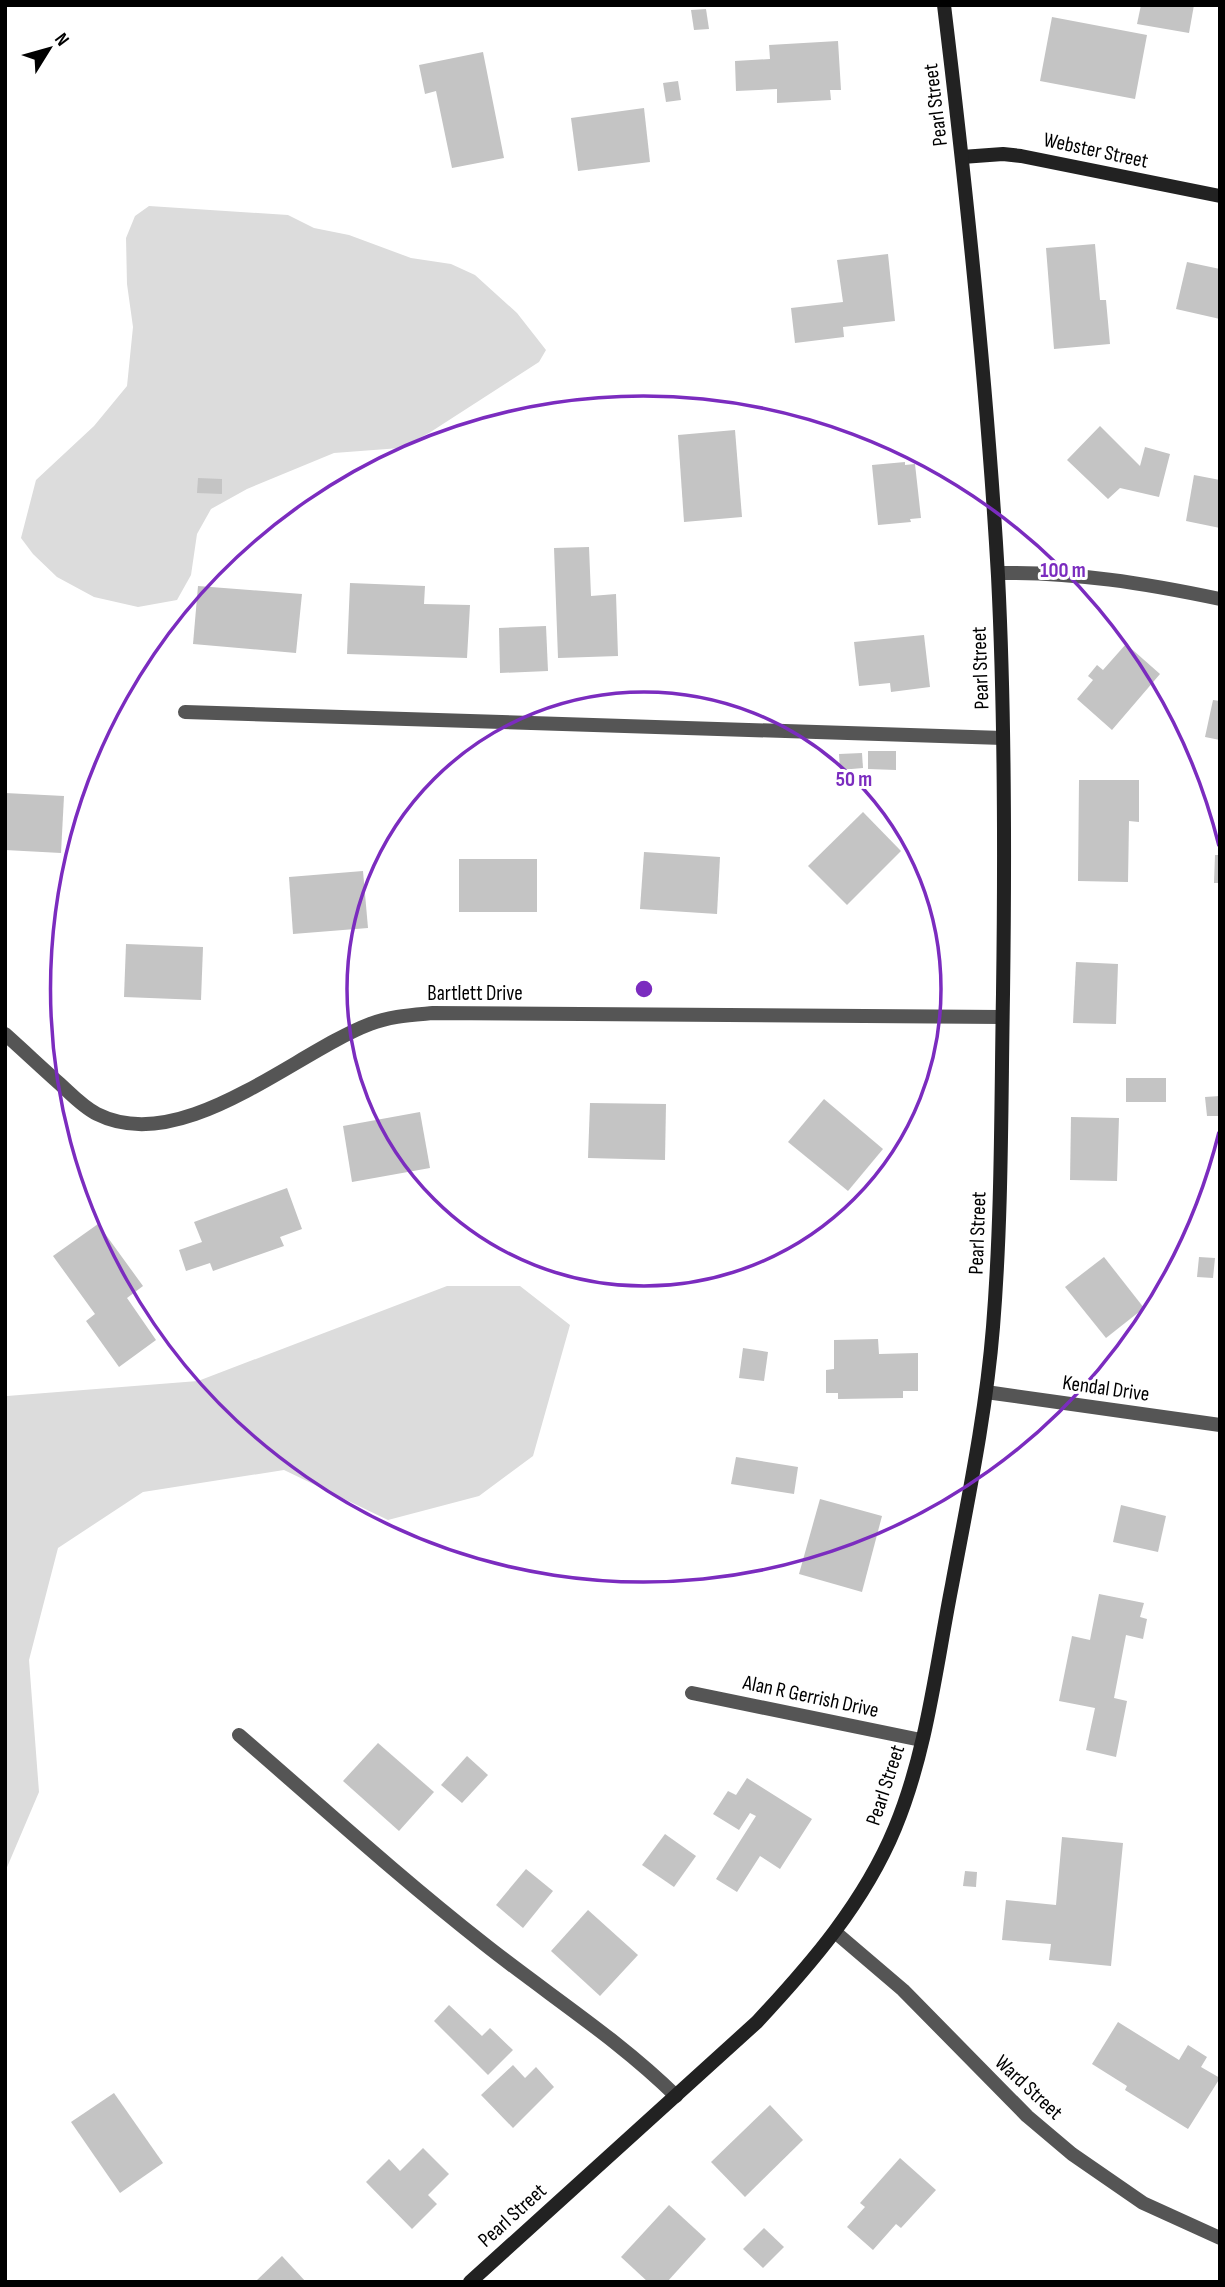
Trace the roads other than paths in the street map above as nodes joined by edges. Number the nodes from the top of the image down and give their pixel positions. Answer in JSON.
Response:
{"nodes":[{"id":1,"x":944,"y":5,"type":"edge"},
{"id":2,"x":962,"y":157,"type":"junction"},
{"id":3,"x":1220,"y":196,"type":"edge"},
{"id":4,"x":998,"y":573,"type":"junction"},
{"id":5,"x":1220,"y":599,"type":"edge"},
{"id":6,"x":185,"y":712,"type":"dead end"},
{"id":7,"x":1003,"y":738,"type":"junction"},
{"id":8,"x":1002,"y":1017,"type":"junction"},
{"id":9,"x":5,"y":1034,"type":"edge"},
{"id":10,"x":986,"y":1392,"type":"junction"},
{"id":11,"x":1220,"y":1425,"type":"edge"},
{"id":12,"x":692,"y":1693,"type":"dead end"},
{"id":13,"x":239,"y":1735,"type":"dead end"},
{"id":14,"x":921,"y":1740,"type":"junction"},
{"id":15,"x":835,"y":1932,"type":"junction"},
{"id":16,"x":676,"y":2096,"type":"junction"},
{"id":17,"x":1220,"y":2238,"type":"edge"},
{"id":18,"x":470,"y":2282,"type":"edge"}],
"edges":[{"from":1,"to":2,"type":"street","name":"Pearl Street"},
{"from":2,"to":3,"type":"street","name":"Webster Street"},
{"from":2,"to":4,"type":"street","name":"Pearl Street"},
{"from":4,"to":5,"type":"street"},
{"from":4,"to":7,"type":"street","name":"Pearl Street"},
{"from":6,"to":7,"type":"street"},
{"from":7,"to":8,"type":"street","name":"Pearl Street"},
{"from":8,"to":9,"type":"street","name":"Bartlett Drive"},
{"from":8,"to":10,"type":"street","name":"Pearl Street"},
{"from":10,"to":11,"type":"street","name":"Kendal Drive"},
{"from":10,"to":14,"type":"street","name":"Pearl Street"},
{"from":12,"to":14,"type":"street","name":"Alan R Gerrish Drive"},
{"from":13,"to":16,"type":"street"},
{"from":14,"to":15,"type":"street","name":"Pearl Street"},
{"from":15,"to":16,"type":"street","name":"Pearl Street"},
{"from":15,"to":17,"type":"street","name":"Ward Street"},
{"from":16,"to":18,"type":"street","name":"Pearl Street"}]}
